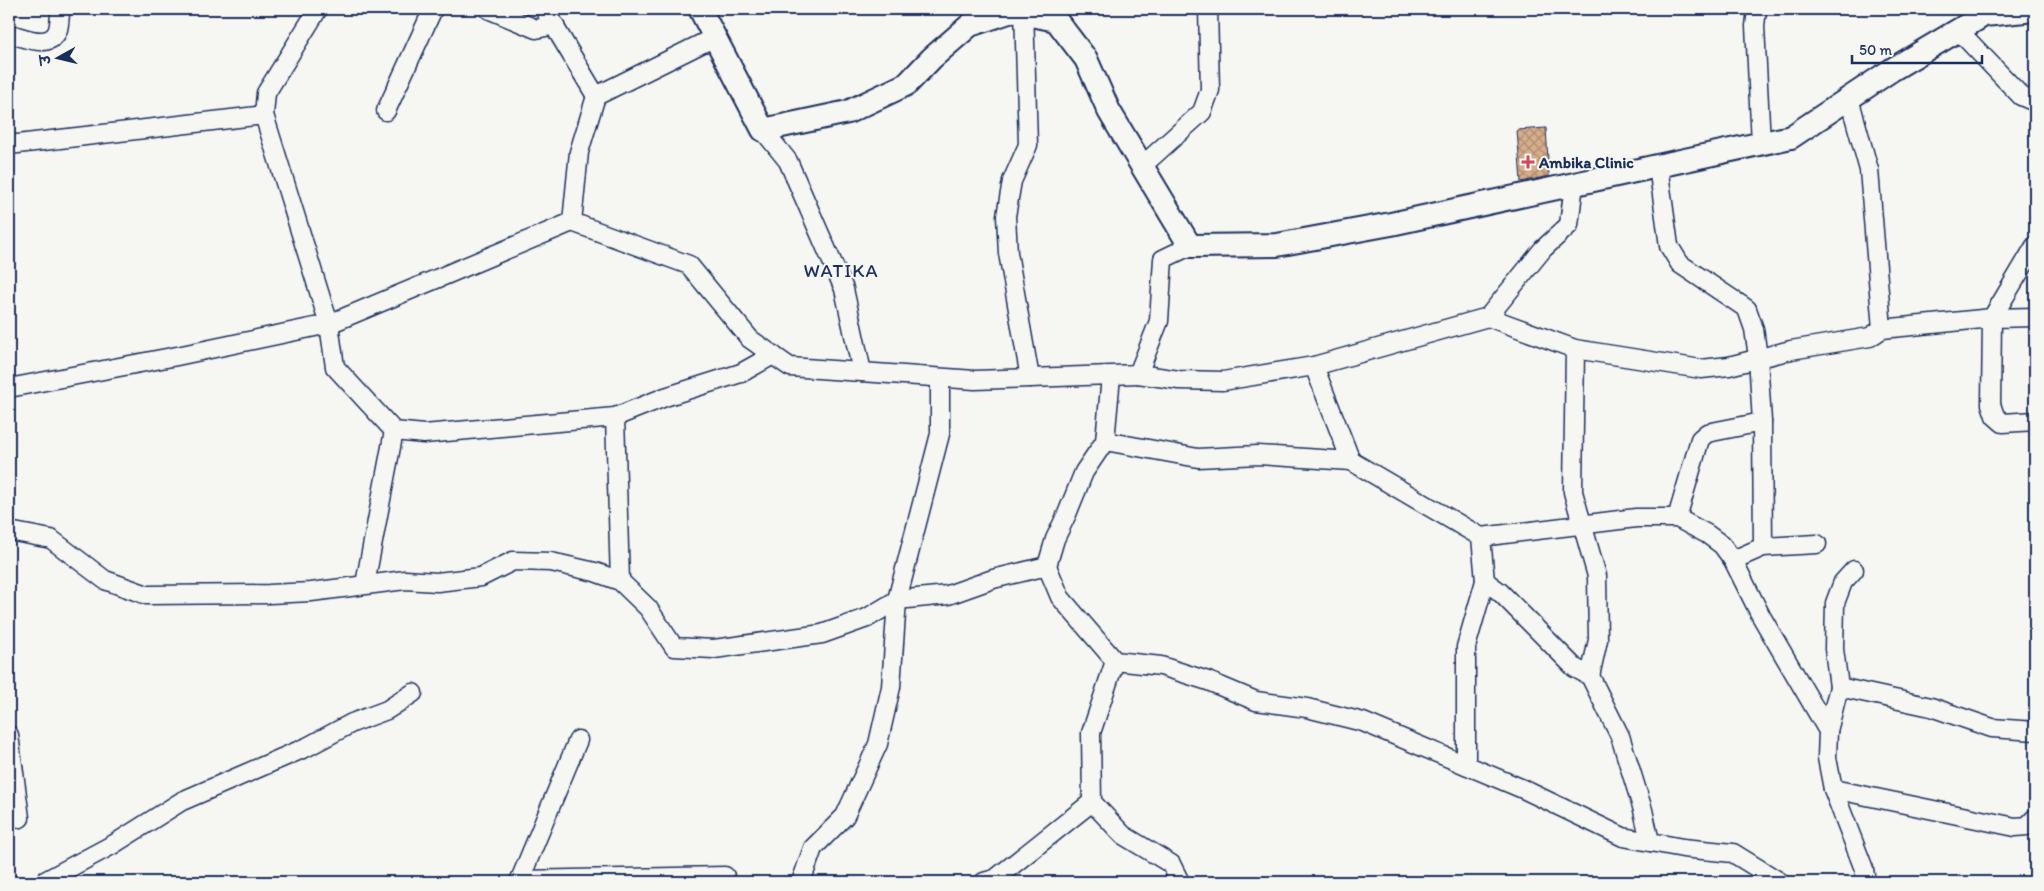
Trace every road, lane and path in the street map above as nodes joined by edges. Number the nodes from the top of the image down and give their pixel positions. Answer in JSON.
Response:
{"nodes":[{"id":1,"x":60,"y":9,"type":"edge"},
{"id":2,"x":318,"y":9,"type":"edge"},
{"id":3,"x":433,"y":9,"type":"edge"},
{"id":4,"x":488,"y":9,"type":"edge"},
{"id":5,"x":544,"y":9,"type":"edge"},
{"id":6,"x":700,"y":9,"type":"edge"},
{"id":7,"x":1208,"y":9,"type":"edge"},
{"id":8,"x":1757,"y":9,"type":"edge"},
{"id":9,"x":1026,"y":10,"type":"edge"},
{"id":10,"x":2035,"y":10,"type":"edge"},
{"id":11,"x":555,"y":25,"type":"junction"},
{"id":12,"x":1958,"y":30,"type":"junction"},
{"id":13,"x":9,"y":34,"type":"edge"},
{"id":14,"x":715,"y":37,"type":"junction"},
{"id":15,"x":596,"y":96,"type":"junction"},
{"id":16,"x":1849,"y":98,"type":"junction"},
{"id":17,"x":2035,"y":102,"type":"edge"},
{"id":18,"x":386,"y":111,"type":"dead end"},
{"id":19,"x":264,"y":115,"type":"junction"},
{"id":20,"x":763,"y":130,"type":"junction"},
{"id":21,"x":1761,"y":143,"type":"junction"},
{"id":22,"x":9,"y":145,"type":"edge"},
{"id":23,"x":1142,"y":166,"type":"junction"},
{"id":24,"x":1658,"y":166,"type":"junction"},
{"id":25,"x":1574,"y":184,"type":"junction"},
{"id":26,"x":572,"y":222,"type":"junction"},
{"id":27,"x":1190,"y":246,"type":"junction"},
{"id":28,"x":2035,"y":246,"type":"edge"},
{"id":29,"x":2035,"y":317,"type":"edge"},
{"id":30,"x":1488,"y":318,"type":"junction"},
{"id":31,"x":1992,"y":318,"type":"junction"},
{"id":32,"x":329,"y":324,"type":"junction"},
{"id":33,"x":1882,"y":329,"type":"junction"},
{"id":34,"x":1575,"y":349,"type":"junction"},
{"id":35,"x":773,"y":355,"type":"junction"},
{"id":36,"x":1758,"y":358,"type":"junction"},
{"id":37,"x":1314,"y":366,"type":"junction"},
{"id":38,"x":862,"y":372,"type":"junction"},
{"id":39,"x":1138,"y":374,"type":"junction"},
{"id":40,"x":1111,"y":376,"type":"junction"},
{"id":41,"x":940,"y":378,"type":"junction"},
{"id":42,"x":1030,"y":378,"type":"junction"},
{"id":43,"x":9,"y":388,"type":"edge"},
{"id":44,"x":615,"y":417,"type":"junction"},
{"id":45,"x":2035,"y":421,"type":"edge"},
{"id":46,"x":1762,"y":422,"type":"junction"},
{"id":47,"x":394,"y":431,"type":"junction"},
{"id":48,"x":1105,"y":441,"type":"junction"},
{"id":49,"x":1351,"y":462,"type":"junction"},
{"id":50,"x":1677,"y":518,"type":"junction"},
{"id":51,"x":1582,"y":524,"type":"junction"},
{"id":52,"x":9,"y":531,"type":"edge"},
{"id":53,"x":1481,"y":537,"type":"junction"},
{"id":54,"x":1817,"y":544,"type":"dead end"},
{"id":55,"x":1763,"y":547,"type":"junction"},
{"id":56,"x":1733,"y":560,"type":"junction"},
{"id":57,"x":1047,"y":566,"type":"junction"},
{"id":58,"x":1854,"y":570,"type":"dead end"},
{"id":59,"x":620,"y":581,"type":"junction"},
{"id":60,"x":1485,"y":581,"type":"junction"},
{"id":61,"x":365,"y":584,"type":"junction"},
{"id":62,"x":898,"y":600,"type":"junction"},
{"id":63,"x":1115,"y":661,"type":"junction"},
{"id":64,"x":1590,"y":676,"type":"junction"},
{"id":65,"x":1839,"y":687,"type":"junction"},
{"id":66,"x":413,"y":693,"type":"dead end"},
{"id":67,"x":1828,"y":731,"type":"junction"},
{"id":68,"x":2035,"y":731,"type":"edge"},
{"id":69,"x":9,"y":736,"type":"edge"},
{"id":70,"x":578,"y":740,"type":"dead end"},
{"id":71,"x":1466,"y":765,"type":"junction"},
{"id":72,"x":1833,"y":789,"type":"junction"},
{"id":73,"x":1092,"y":802,"type":"junction"},
{"id":74,"x":20,"y":818,"type":"dead end"},
{"id":75,"x":2035,"y":818,"type":"edge"},
{"id":76,"x":1650,"y":842,"type":"junction"},
{"id":77,"x":725,"y":876,"type":"dead end"},
{"id":78,"x":519,"y":881,"type":"edge"},
{"id":79,"x":43,"y":882,"type":"edge"},
{"id":80,"x":801,"y":882,"type":"edge"},
{"id":81,"x":984,"y":882,"type":"edge"},
{"id":82,"x":1180,"y":882,"type":"edge"},
{"id":83,"x":1780,"y":882,"type":"edge"},
{"id":84,"x":1866,"y":882,"type":"edge"}],
"edges":[{"from":1,"to":13,"type":"street"},
{"from":2,"to":19,"type":"street"},
{"from":3,"to":18,"type":"street"},
{"from":4,"to":11,"type":"street"},
{"from":5,"to":11,"type":"street"},
{"from":6,"to":14,"type":"street"},
{"from":7,"to":23,"type":"street"},
{"from":8,"to":21,"type":"street"},
{"from":9,"to":20,"type":"street"},
{"from":9,"to":23,"type":"street"},
{"from":9,"to":42,"type":"street"},
{"from":10,"to":12,"type":"street"},
{"from":11,"to":15,"type":"street"},
{"from":12,"to":16,"type":"street"},
{"from":12,"to":17,"type":"street"},
{"from":14,"to":15,"type":"street"},
{"from":14,"to":20,"type":"street"},
{"from":15,"to":26,"type":"street"},
{"from":16,"to":21,"type":"street"},
{"from":16,"to":33,"type":"street"},
{"from":19,"to":22,"type":"street"},
{"from":19,"to":32,"type":"street"},
{"from":20,"to":38,"type":"street"},
{"from":21,"to":24,"type":"street"},
{"from":23,"to":27,"type":"street"},
{"from":24,"to":25,"type":"street"},
{"from":24,"to":36,"type":"street"},
{"from":25,"to":27,"type":"street"},
{"from":25,"to":30,"type":"street"},
{"from":26,"to":32,"type":"street"},
{"from":26,"to":35,"type":"street"},
{"from":27,"to":39,"type":"street"},
{"from":28,"to":31,"type":"street"},
{"from":29,"to":31,"type":"street"},
{"from":30,"to":34,"type":"street"},
{"from":30,"to":37,"type":"street"},
{"from":31,"to":33,"type":"street"},
{"from":31,"to":45,"type":"street"},
{"from":32,"to":43,"type":"street"},
{"from":32,"to":47,"type":"street"},
{"from":33,"to":36,"type":"street"},
{"from":34,"to":36,"type":"street"},
{"from":34,"to":51,"type":"street"},
{"from":35,"to":38,"type":"street"},
{"from":35,"to":44,"type":"street"},
{"from":36,"to":46,"type":"street"},
{"from":37,"to":39,"type":"street"},
{"from":37,"to":49,"type":"street"},
{"from":38,"to":41,"type":"street"},
{"from":39,"to":40,"type":"street"},
{"from":40,"to":42,"type":"street"},
{"from":40,"to":48,"type":"street"},
{"from":41,"to":42,"type":"street"},
{"from":41,"to":62,"type":"street"},
{"from":44,"to":47,"type":"street"},
{"from":44,"to":59,"type":"street"},
{"from":46,"to":50,"type":"street"},
{"from":46,"to":55,"type":"street"},
{"from":47,"to":61,"type":"street"},
{"from":48,"to":49,"type":"street"},
{"from":48,"to":57,"type":"street"},
{"from":49,"to":53,"type":"street"},
{"from":50,"to":51,"type":"street"},
{"from":50,"to":56,"type":"street"},
{"from":51,"to":53,"type":"street"},
{"from":51,"to":64,"type":"street"},
{"from":52,"to":61,"type":"street"},
{"from":53,"to":60,"type":"street"},
{"from":54,"to":55,"type":"street"},
{"from":55,"to":56,"type":"street"},
{"from":56,"to":67,"type":"street"},
{"from":57,"to":62,"type":"street"},
{"from":57,"to":63,"type":"street"},
{"from":58,"to":65,"type":"street"},
{"from":59,"to":61,"type":"street"},
{"from":59,"to":62,"type":"street"},
{"from":60,"to":64,"type":"street"},
{"from":60,"to":71,"type":"street"},
{"from":62,"to":80,"type":"street"},
{"from":63,"to":71,"type":"street"},
{"from":63,"to":73,"type":"street"},
{"from":64,"to":76,"type":"street"},
{"from":65,"to":67,"type":"street"},
{"from":65,"to":68,"type":"street"},
{"from":66,"to":79,"type":"street"},
{"from":67,"to":72,"type":"street"},
{"from":69,"to":74,"type":"street"},
{"from":70,"to":78,"type":"street"},
{"from":71,"to":76,"type":"street"},
{"from":72,"to":75,"type":"street"},
{"from":72,"to":84,"type":"street"},
{"from":73,"to":81,"type":"street"},
{"from":73,"to":82,"type":"street"},
{"from":76,"to":83,"type":"street"},
{"from":77,"to":78,"type":"street"}]}
